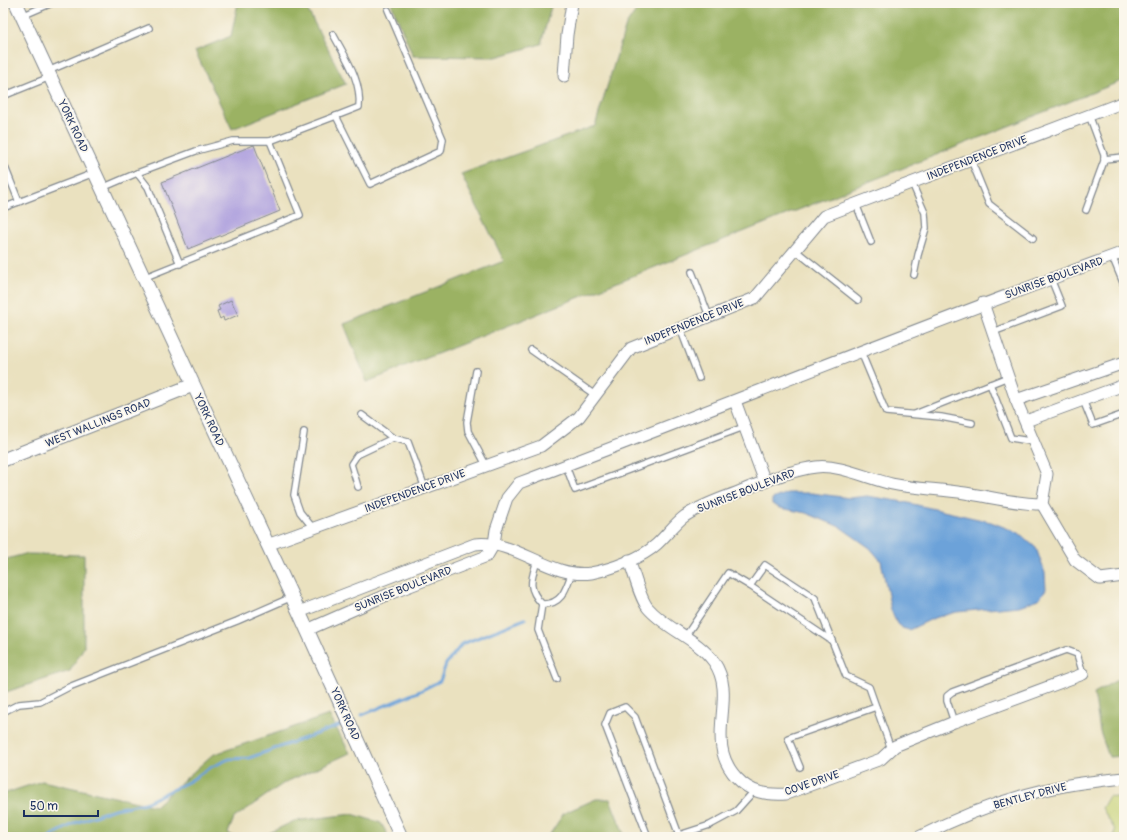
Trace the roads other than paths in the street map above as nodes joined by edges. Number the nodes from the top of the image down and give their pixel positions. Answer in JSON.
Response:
{"nodes":[{"id":1,"x":16,"y":3,"type":"edge"},
{"id":2,"x":52,"y":3,"type":"edge"},
{"id":3,"x":572,"y":3,"type":"edge"},
{"id":4,"x":388,"y":10,"type":"dead end"},
{"id":5,"x":22,"y":16,"type":"junction"},
{"id":6,"x":149,"y":28,"type":"dead end"},
{"id":7,"x":333,"y":34,"type":"dead end"},
{"id":8,"x":49,"y":74,"type":"junction"},
{"id":9,"x":564,"y":76,"type":"dead end"},
{"id":10,"x":3,"y":96,"type":"edge"},
{"id":11,"x":1124,"y":102,"type":"edge"},
{"id":12,"x":1089,"y":115,"type":"junction"},
{"id":13,"x":336,"y":116,"type":"junction"},
{"id":14,"x":270,"y":141,"type":"junction"},
{"id":15,"x":1124,"y":156,"type":"edge"},
{"id":16,"x":1104,"y":159,"type":"junction"},
{"id":17,"x":971,"y":160,"type":"junction"},
{"id":18,"x":3,"y":162,"type":"edge"},
{"id":19,"x":95,"y":173,"type":"junction"},
{"id":20,"x":137,"y":173,"type":"junction"},
{"id":21,"x":912,"y":183,"type":"junction"},
{"id":22,"x":101,"y":188,"type":"junction"},
{"id":23,"x":19,"y":202,"type":"junction"},
{"id":24,"x":856,"y":204,"type":"junction"},
{"id":25,"x":3,"y":208,"type":"edge"},
{"id":26,"x":1086,"y":210,"type":"dead end"},
{"id":27,"x":1033,"y":238,"type":"dead end"},
{"id":28,"x":871,"y":242,"type":"dead end"},
{"id":29,"x":795,"y":250,"type":"junction"},
{"id":30,"x":1124,"y":252,"type":"edge"},
{"id":31,"x":1112,"y":256,"type":"junction"},
{"id":32,"x":180,"y":264,"type":"junction"},
{"id":33,"x":692,"y":272,"type":"dead end"},
{"id":34,"x":914,"y":275,"type":"dead end"},
{"id":35,"x":143,"y":278,"type":"junction"},
{"id":36,"x":1052,"y":279,"type":"junction"},
{"id":37,"x":1124,"y":285,"type":"edge"},
{"id":38,"x":858,"y":300,"type":"dead end"},
{"id":39,"x":983,"y":303,"type":"junction"},
{"id":40,"x":709,"y":316,"type":"junction"},
{"id":41,"x":680,"y":328,"type":"junction"},
{"id":42,"x":993,"y":332,"type":"junction"},
{"id":43,"x":532,"y":350,"type":"dead end"},
{"id":44,"x":860,"y":352,"type":"junction"},
{"id":45,"x":1124,"y":363,"type":"edge"},
{"id":46,"x":476,"y":371,"type":"dead end"},
{"id":47,"x":1008,"y":377,"type":"junction"},
{"id":48,"x":700,"y":378,"type":"dead end"},
{"id":49,"x":990,"y":384,"type":"junction"},
{"id":50,"x":193,"y":385,"type":"junction"},
{"id":51,"x":1124,"y":385,"type":"edge"},
{"id":52,"x":595,"y":395,"type":"junction"},
{"id":53,"x":1016,"y":400,"type":"junction"},
{"id":54,"x":1083,"y":400,"type":"junction"},
{"id":55,"x":734,"y":401,"type":"junction"},
{"id":56,"x":1124,"y":414,"type":"edge"},
{"id":57,"x":362,"y":415,"type":"dead end"},
{"id":58,"x":913,"y":415,"type":"junction"},
{"id":59,"x":1026,"y":421,"type":"junction"},
{"id":60,"x":972,"y":423,"type":"dead end"},
{"id":61,"x":744,"y":428,"type":"junction"},
{"id":62,"x":304,"y":432,"type":"dead end"},
{"id":63,"x":393,"y":438,"type":"junction"},
{"id":64,"x":1035,"y":442,"type":"junction"},
{"id":65,"x":3,"y":460,"type":"edge"},
{"id":66,"x":486,"y":465,"type":"junction"},
{"id":67,"x":566,"y":466,"type":"junction"},
{"id":68,"x":765,"y":482,"type":"junction"},
{"id":69,"x":358,"y":487,"type":"dead end"},
{"id":70,"x":425,"y":488,"type":"junction"},
{"id":71,"x":1042,"y":504,"type":"junction"},
{"id":72,"x":312,"y":528,"type":"junction"},
{"id":73,"x":494,"y":544,"type":"junction"},
{"id":74,"x":267,"y":545,"type":"junction"},
{"id":75,"x":629,"y":560,"type":"junction"},
{"id":76,"x":537,"y":561,"type":"junction"},
{"id":77,"x":572,"y":572,"type":"junction"},
{"id":78,"x":1124,"y":576,"type":"edge"},
{"id":79,"x":750,"y":586,"type":"junction"},
{"id":80,"x":292,"y":596,"type":"junction"},
{"id":81,"x":542,"y":604,"type":"junction"},
{"id":82,"x":299,"y":612,"type":"junction"},
{"id":83,"x":307,"y":630,"type":"junction"},
{"id":84,"x":685,"y":637,"type":"junction"},
{"id":85,"x":832,"y":641,"type":"junction"},
{"id":86,"x":1083,"y":674,"type":"joint"},
{"id":87,"x":558,"y":679,"type":"dead end"},
{"id":88,"x":876,"y":707,"type":"junction"},
{"id":89,"x":3,"y":712,"type":"edge"},
{"id":90,"x":954,"y":722,"type":"junction"},
{"id":91,"x":892,"y":749,"type":"junction"},
{"id":92,"x":800,"y":767,"type":"dead end"},
{"id":93,"x":1124,"y":778,"type":"edge"},
{"id":94,"x":754,"y":791,"type":"junction"},
{"id":95,"x":676,"y":836,"type":"edge"},
{"id":96,"x":401,"y":837,"type":"edge"},
{"id":97,"x":648,"y":837,"type":"edge"},
{"id":98,"x":919,"y":837,"type":"edge"}],
"edges":[{"from":1,"to":5,"type":"street","name":"YORK ROAD"},
{"from":2,"to":5,"type":"lane"},
{"from":3,"to":9,"type":"street"},
{"from":4,"to":13,"type":"lane"},
{"from":5,"to":8,"type":"street","name":"YORK ROAD"},
{"from":6,"to":8,"type":"lane"},
{"from":7,"to":13,"type":"lane"},
{"from":8,"to":10,"type":"lane"},
{"from":8,"to":19,"type":"street","name":"YORK ROAD"},
{"from":11,"to":12,"type":"street","name":"INDEPENDENCE DRIVE"},
{"from":12,"to":16,"type":"lane"},
{"from":12,"to":17,"type":"street","name":"INDEPENDENCE DRIVE"},
{"from":13,"to":14,"type":"lane"},
{"from":14,"to":20,"type":"lane"},
{"from":14,"to":32,"type":"lane"},
{"from":15,"to":16,"type":"lane"},
{"from":16,"to":26,"type":"lane"},
{"from":17,"to":21,"type":"street","name":"INDEPENDENCE DRIVE"},
{"from":17,"to":27,"type":"lane"},
{"from":18,"to":23,"type":"lane"},
{"from":19,"to":22,"type":"street","name":"YORK ROAD"},
{"from":19,"to":23,"type":"lane"},
{"from":20,"to":22,"type":"lane"},
{"from":20,"to":32,"type":"lane"},
{"from":21,"to":24,"type":"street","name":"INDEPENDENCE DRIVE"},
{"from":21,"to":34,"type":"lane"},
{"from":22,"to":35,"type":"street","name":"YORK ROAD"},
{"from":23,"to":25,"type":"lane"},
{"from":24,"to":28,"type":"lane"},
{"from":24,"to":29,"type":"street","name":"INDEPENDENCE DRIVE"},
{"from":29,"to":38,"type":"lane"},
{"from":29,"to":40,"type":"street","name":"INDEPENDENCE DRIVE"},
{"from":30,"to":31,"type":"street","name":"SUNRISE BOULEVARD"},
{"from":31,"to":36,"type":"street","name":"SUNRISE BOULEVARD"},
{"from":31,"to":37,"type":"lane"},
{"from":32,"to":35,"type":"lane"},
{"from":33,"to":40,"type":"lane"},
{"from":35,"to":50,"type":"street","name":"YORK ROAD"},
{"from":36,"to":39,"type":"street","name":"SUNRISE BOULEVARD"},
{"from":36,"to":42,"type":"lane"},
{"from":39,"to":42,"type":"street"},
{"from":39,"to":44,"type":"street","name":"SUNRISE BOULEVARD"},
{"from":40,"to":41,"type":"street","name":"INDEPENDENCE DRIVE"},
{"from":41,"to":48,"type":"lane"},
{"from":41,"to":52,"type":"street","name":"INDEPENDENCE DRIVE"},
{"from":42,"to":47,"type":"street"},
{"from":43,"to":52,"type":"lane"},
{"from":44,"to":55,"type":"street","name":"SUNRISE BOULEVARD"},
{"from":44,"to":58,"type":"lane"},
{"from":45,"to":53,"type":"street"},
{"from":46,"to":66,"type":"lane"},
{"from":47,"to":49,"type":"lane"},
{"from":47,"to":53,"type":"street"},
{"from":49,"to":58,"type":"lane"},
{"from":49,"to":64,"type":"lane"},
{"from":50,"to":65,"type":"street","name":"WEST WALLINGS ROAD"},
{"from":50,"to":74,"type":"street","name":"YORK ROAD"},
{"from":51,"to":54,"type":"street"},
{"from":52,"to":66,"type":"street","name":"INDEPENDENCE DRIVE"},
{"from":53,"to":59,"type":"street"},
{"from":54,"to":56,"type":"lane"},
{"from":54,"to":59,"type":"street"},
{"from":55,"to":61,"type":"street"},
{"from":55,"to":67,"type":"street","name":"SUNRISE BOULEVARD"},
{"from":57,"to":63,"type":"lane"},
{"from":58,"to":60,"type":"lane"},
{"from":59,"to":64,"type":"street"},
{"from":61,"to":67,"type":"lane"},
{"from":61,"to":68,"type":"street"},
{"from":62,"to":72,"type":"lane"},
{"from":63,"to":69,"type":"lane"},
{"from":63,"to":70,"type":"lane"},
{"from":64,"to":71,"type":"street"},
{"from":66,"to":70,"type":"street","name":"INDEPENDENCE DRIVE"},
{"from":67,"to":73,"type":"street","name":"SUNRISE BOULEVARD"},
{"from":68,"to":71,"type":"street","name":"SUNRISE BOULEVARD"},
{"from":68,"to":75,"type":"street","name":"SUNRISE BOULEVARD"},
{"from":70,"to":72,"type":"street","name":"INDEPENDENCE DRIVE"},
{"from":71,"to":78,"type":"street"},
{"from":72,"to":74,"type":"street","name":"INDEPENDENCE DRIVE"},
{"from":73,"to":76,"type":"street","name":"SUNRISE BOULEVARD"},
{"from":73,"to":82,"type":"street","name":"SUNRISE BOULEVARD"},
{"from":73,"to":83,"type":"street","name":"SUNRISE BOULEVARD"},
{"from":74,"to":80,"type":"street","name":"YORK ROAD"},
{"from":75,"to":77,"type":"street","name":"SUNRISE BOULEVARD"},
{"from":75,"to":84,"type":"street","name":"COVE DRIVE"},
{"from":76,"to":77,"type":"street","name":"SUNRISE BOULEVARD"},
{"from":76,"to":81,"type":"lane"},
{"from":77,"to":81,"type":"lane"},
{"from":79,"to":84,"type":"lane"},
{"from":79,"to":85,"type":"lane"},
{"from":79,"to":85,"type":"lane"},
{"from":80,"to":82,"type":"street","name":"YORK ROAD"},
{"from":80,"to":89,"type":"lane"},
{"from":81,"to":87,"type":"lane"},
{"from":82,"to":83,"type":"street","name":"YORK ROAD"},
{"from":83,"to":96,"type":"street","name":"YORK ROAD"},
{"from":84,"to":94,"type":"street","name":"COVE DRIVE"},
{"from":85,"to":88,"type":"lane"},
{"from":86,"to":90,"type":"street","name":"COVE DRIVE"},
{"from":86,"to":90,"type":"lane"},
{"from":88,"to":91,"type":"lane"},
{"from":88,"to":92,"type":"lane"},
{"from":90,"to":91,"type":"street","name":"COVE DRIVE"},
{"from":91,"to":94,"type":"street","name":"COVE DRIVE"},
{"from":93,"to":98,"type":"street","name":"BENTLEY DRIVE"},
{"from":94,"to":95,"type":"lane"},
{"from":95,"to":97,"type":"lane"}]}
